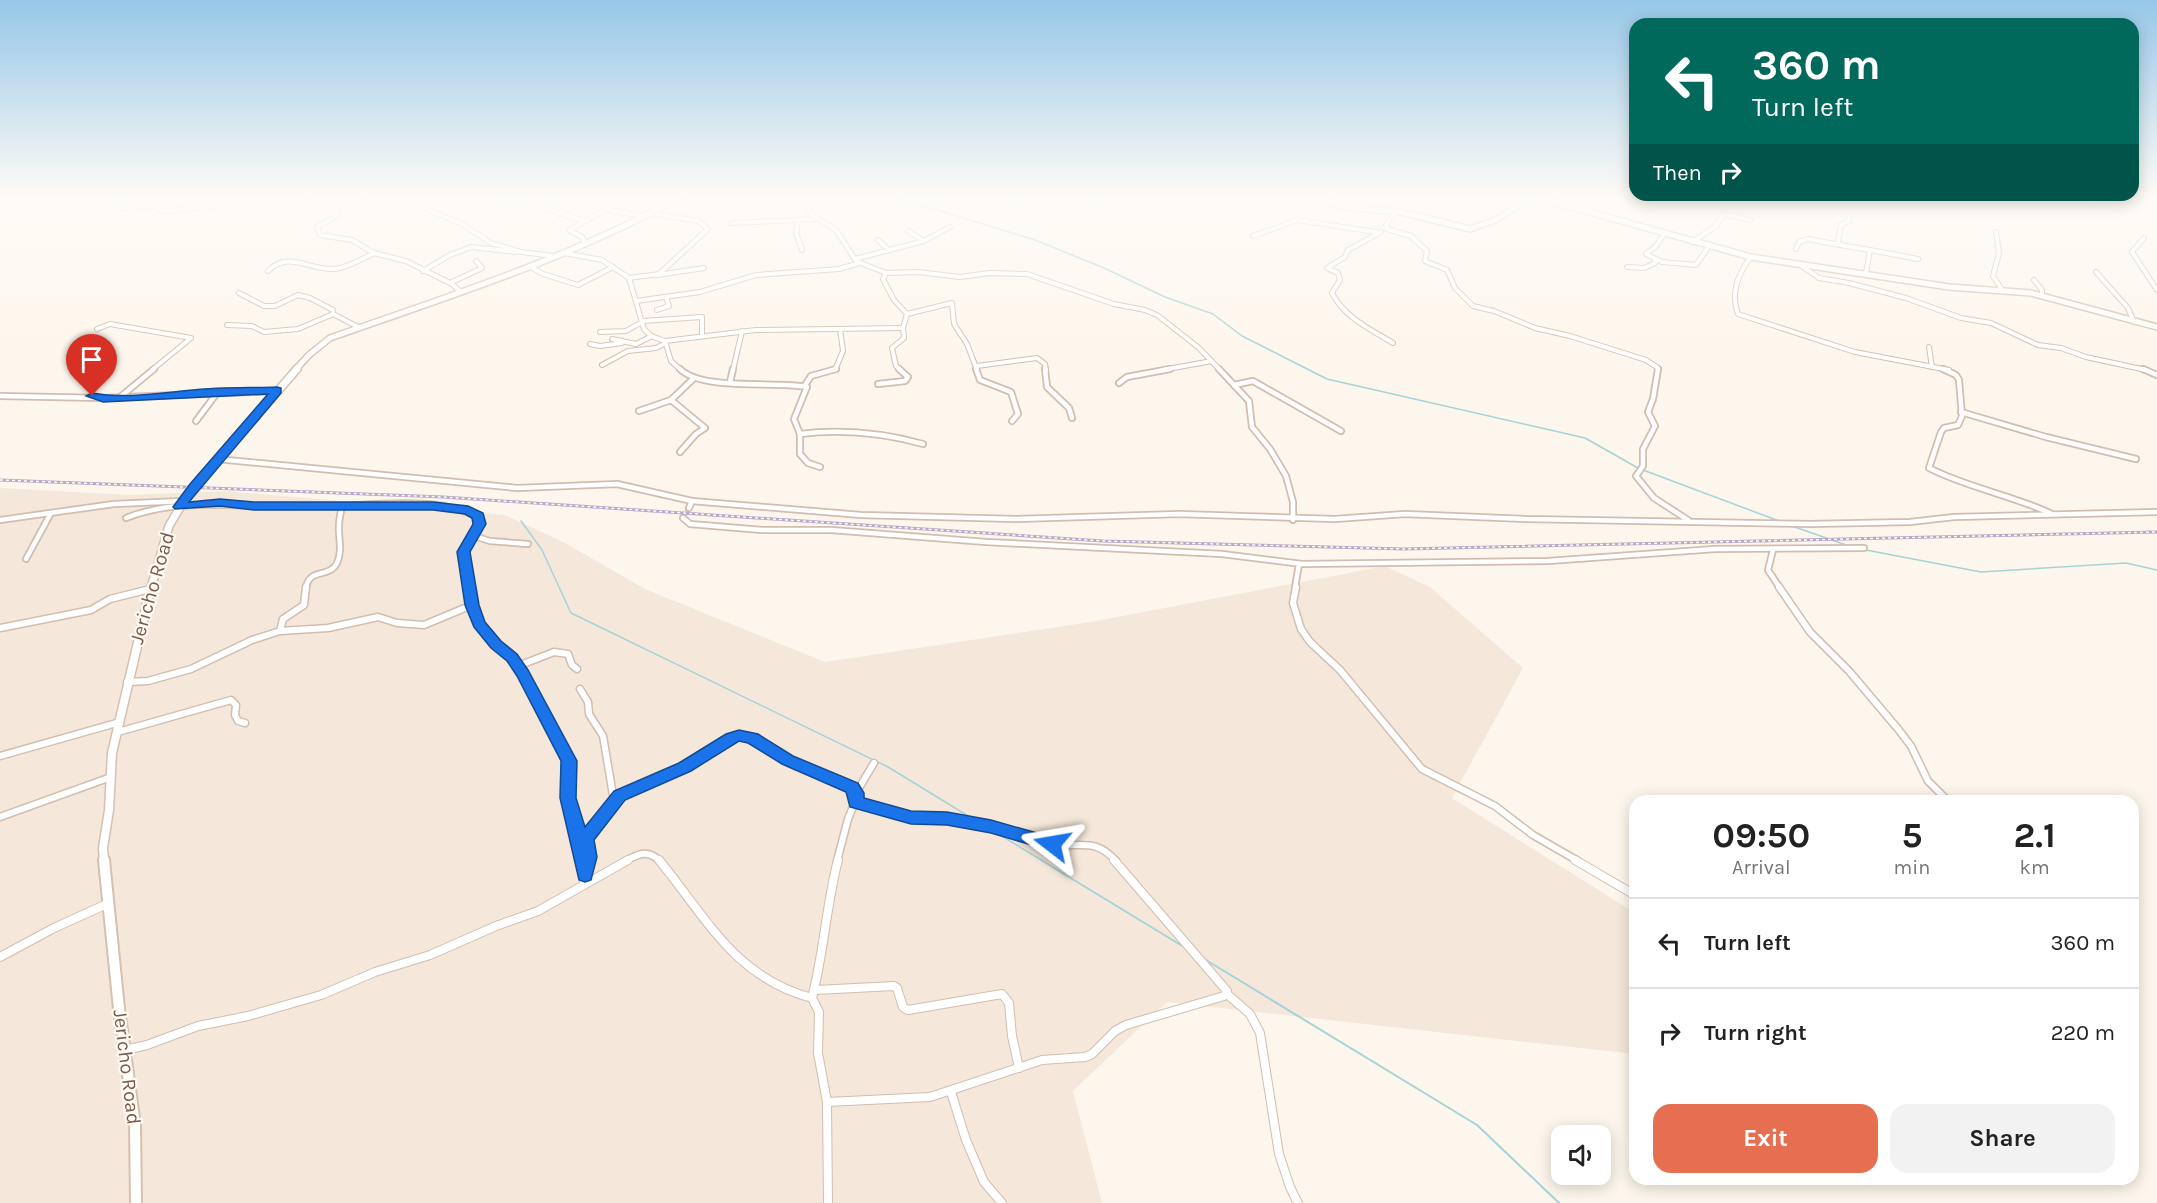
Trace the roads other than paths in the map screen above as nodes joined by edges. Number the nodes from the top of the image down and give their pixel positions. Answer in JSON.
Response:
{"nodes":[{"id":1,"x":455,"y":252,"type":"edge"},
{"id":2,"x":526,"y":252,"type":"edge"},
{"id":3,"x":682,"y":252,"type":"edge"},
{"id":4,"x":851,"y":252,"type":"edge"},
{"id":5,"x":878,"y":252,"type":"edge"},
{"id":6,"x":1347,"y":252,"type":"edge"},
{"id":7,"x":1427,"y":252,"type":"edge"},
{"id":8,"x":1648,"y":252,"type":"edge"},
{"id":9,"x":1705,"y":252,"type":"edge"},
{"id":10,"x":1732,"y":252,"type":"edge"},
{"id":11,"x":1869,"y":252,"type":"edge"},
{"id":12,"x":1881,"y":252,"type":"edge"},
{"id":13,"x":1999,"y":252,"type":"edge"},
{"id":14,"x":2132,"y":252,"type":"edge"},
{"id":15,"x":374,"y":253,"type":"joint"},
{"id":16,"x":562,"y":253,"type":"joint"},
{"id":17,"x":553,"y":256,"type":"junction"},
{"id":18,"x":1751,"y":257,"type":"junction"},
{"id":19,"x":855,"y":259,"type":"junction"},
{"id":20,"x":1918,"y":259,"type":"dead end"},
{"id":21,"x":1654,"y":260,"type":"junction"},
{"id":22,"x":476,"y":261,"type":"dead end"},
{"id":23,"x":860,"y":264,"type":"junction"},
{"id":24,"x":1799,"y":264,"type":"junction"},
{"id":25,"x":529,"y":266,"type":"junction"},
{"id":26,"x":613,"y":267,"type":"junction"},
{"id":27,"x":1627,"y":267,"type":"dead end"},
{"id":28,"x":704,"y":268,"type":"dead end"},
{"id":29,"x":268,"y":271,"type":"dead end"},
{"id":30,"x":423,"y":271,"type":"junction"},
{"id":31,"x":2096,"y":272,"type":"dead end"},
{"id":32,"x":886,"y":273,"type":"junction"},
{"id":33,"x":1866,"y":273,"type":"junction"},
{"id":34,"x":647,"y":275,"type":"junction"},
{"id":35,"x":629,"y":278,"type":"junction"},
{"id":36,"x":2034,"y":280,"type":"dead end"},
{"id":37,"x":450,"y":283,"type":"junction"},
{"id":38,"x":2002,"y":290,"type":"junction"},
{"id":39,"x":2157,"y":290,"type":"edge"},
{"id":40,"x":239,"y":292,"type":"dead end"},
{"id":41,"x":461,"y":292,"type":"junction"},
{"id":42,"x":2042,"y":295,"type":"junction"},
{"id":43,"x":666,"y":297,"type":"junction"},
{"id":44,"x":636,"y":301,"type":"junction"},
{"id":45,"x":657,"y":310,"type":"dead end"},
{"id":46,"x":333,"y":314,"type":"junction"},
{"id":47,"x":907,"y":314,"type":"junction"},
{"id":48,"x":642,"y":322,"type":"junction"},
{"id":49,"x":2134,"y":322,"type":"junction"},
{"id":50,"x":227,"y":325,"type":"dead end"},
{"id":51,"x":358,"y":327,"type":"junction"},
{"id":52,"x":2157,"y":327,"type":"edge"},
{"id":53,"x":903,"y":328,"type":"junction"},
{"id":54,"x":840,"y":329,"type":"junction"},
{"id":55,"x":98,"y":330,"type":"dead end"},
{"id":56,"x":742,"y":331,"type":"junction"},
{"id":57,"x":600,"y":332,"type":"dead end"},
{"id":58,"x":652,"y":336,"type":"junction"},
{"id":59,"x":702,"y":336,"type":"junction"},
{"id":60,"x":612,"y":339,"type":"dead end"},
{"id":61,"x":626,"y":342,"type":"junction"},
{"id":62,"x":664,"y":343,"type":"junction"},
{"id":63,"x":1393,"y":343,"type":"dead end"},
{"id":64,"x":590,"y":344,"type":"dead end"},
{"id":65,"x":1929,"y":347,"type":"dead end"},
{"id":66,"x":1212,"y":361,"type":"junction"},
{"id":67,"x":602,"y":365,"type":"dead end"},
{"id":68,"x":977,"y":366,"type":"junction"},
{"id":69,"x":1932,"y":367,"type":"junction"},
{"id":70,"x":2157,"y":375,"type":"edge"},
{"id":71,"x":693,"y":379,"type":"junction"},
{"id":72,"x":730,"y":382,"type":"junction"},
{"id":73,"x":1119,"y":383,"type":"dead end"},
{"id":74,"x":878,"y":384,"type":"dead end"},
{"id":75,"x":805,"y":385,"type":"junction"},
{"id":76,"x":1234,"y":385,"type":"junction"},
{"id":77,"x":277,"y":391,"type":"junction"},
{"id":78,"x":217,"y":393,"type":"junction"},
{"id":79,"x":0,"y":396,"type":"edge"},
{"id":80,"x":119,"y":398,"type":"junction"},
{"id":81,"x":671,"y":400,"type":"junction"},
{"id":82,"x":639,"y":411,"type":"dead end"},
{"id":83,"x":1961,"y":412,"type":"junction"},
{"id":84,"x":1072,"y":418,"type":"dead end"},
{"id":85,"x":1012,"y":421,"type":"dead end"},
{"id":86,"x":196,"y":422,"type":"dead end"},
{"id":87,"x":1341,"y":431,"type":"dead end"},
{"id":88,"x":801,"y":434,"type":"junction"},
{"id":89,"x":923,"y":444,"type":"dead end"},
{"id":90,"x":680,"y":452,"type":"dead end"},
{"id":91,"x":217,"y":459,"type":"junction"},
{"id":92,"x":2136,"y":459,"type":"dead end"},
{"id":93,"x":820,"y":467,"type":"dead end"},
{"id":94,"x":692,"y":501,"type":"junction"},
{"id":95,"x":182,"y":502,"type":"junction"},
{"id":96,"x":342,"y":506,"type":"junction"},
{"id":97,"x":689,"y":508,"type":"tunnel mouth"},
{"id":98,"x":2157,"y":512,"type":"edge"},
{"id":99,"x":51,"y":513,"type":"junction"},
{"id":100,"x":2053,"y":514,"type":"junction"},
{"id":101,"x":126,"y":518,"type":"dead end"},
{"id":102,"x":683,"y":518,"type":"dead end"},
{"id":103,"x":0,"y":520,"type":"edge"},
{"id":104,"x":1293,"y":520,"type":"junction"},
{"id":105,"x":1690,"y":520,"type":"junction"},
{"id":106,"x":474,"y":535,"type":"junction"},
{"id":107,"x":528,"y":544,"type":"dead end"},
{"id":108,"x":1864,"y":548,"type":"dead end"},
{"id":109,"x":1773,"y":550,"type":"junction"},
{"id":110,"x":26,"y":559,"type":"dead end"},
{"id":111,"x":1299,"y":564,"type":"junction"},
{"id":112,"x":150,"y":589,"type":"junction"},
{"id":113,"x":472,"y":605,"type":"junction"},
{"id":114,"x":0,"y":628,"type":"edge"},
{"id":115,"x":280,"y":631,"type":"junction"},
{"id":116,"x":518,"y":666,"type":"junction"},
{"id":117,"x":577,"y":669,"type":"dead end"},
{"id":118,"x":127,"y":682,"type":"junction"},
{"id":119,"x":580,"y":689,"type":"dead end"},
{"id":120,"x":245,"y":723,"type":"dead end"},
{"id":121,"x":119,"y":727,"type":"junction"},
{"id":122,"x":0,"y":756,"type":"edge"},
{"id":123,"x":874,"y":763,"type":"dead end"},
{"id":124,"x":111,"y":777,"type":"junction"},
{"id":125,"x":856,"y":793,"type":"junction"},
{"id":126,"x":1942,"y":795,"type":"edge"},
{"id":127,"x":614,"y":801,"type":"junction"},
{"id":128,"x":855,"y":802,"type":"junction"},
{"id":129,"x":0,"y":817,"type":"edge"},
{"id":130,"x":585,"y":879,"type":"junction"},
{"id":131,"x":1629,"y":892,"type":"edge"},
{"id":132,"x":108,"y":903,"type":"junction"},
{"id":133,"x":0,"y":957,"type":"edge"},
{"id":134,"x":816,"y":990,"type":"junction"},
{"id":135,"x":1227,"y":994,"type":"junction"},
{"id":136,"x":812,"y":999,"type":"junction"},
{"id":137,"x":125,"y":1050,"type":"junction"},
{"id":138,"x":1019,"y":1068,"type":"junction"},
{"id":139,"x":951,"y":1092,"type":"junction"},
{"id":140,"x":827,"y":1102,"type":"junction"},
{"id":141,"x":136,"y":1203,"type":"edge"},
{"id":142,"x":828,"y":1203,"type":"edge"},
{"id":143,"x":1002,"y":1203,"type":"edge"},
{"id":144,"x":1298,"y":1203,"type":"edge"}],
"edges":[{"from":1,"to":30,"type":"street"},
{"from":2,"to":17,"type":"street"},
{"from":3,"to":34,"type":"street"},
{"from":4,"to":19,"type":"street"},
{"from":5,"to":19,"type":"street"},
{"from":6,"to":63,"type":"street"},
{"from":7,"to":105,"type":"street"},
{"from":8,"to":21,"type":"street"},
{"from":9,"to":21,"type":"street"},
{"from":10,"to":18,"type":"street"},
{"from":11,"to":33,"type":"street"},
{"from":12,"to":20,"type":"street"},
{"from":13,"to":38,"type":"street"},
{"from":14,"to":39,"type":"street"},
{"from":15,"to":29,"type":"street"},
{"from":15,"to":30,"type":"street"},
{"from":16,"to":17,"type":"street","name":"Jericho Road"},
{"from":16,"to":26,"type":"street"},
{"from":17,"to":25,"type":"street","name":"Jericho Road"},
{"from":18,"to":24,"type":"street"},
{"from":18,"to":69,"type":"street"},
{"from":19,"to":23,"type":"street"},
{"from":21,"to":27,"type":"street"},
{"from":22,"to":37,"type":"street"},
{"from":23,"to":32,"type":"street"},
{"from":23,"to":43,"type":"street"},
{"from":24,"to":33,"type":"street"},
{"from":24,"to":70,"type":"street"},
{"from":25,"to":26,"type":"street"},
{"from":25,"to":41,"type":"street","name":"Jericho Road"},
{"from":26,"to":35,"type":"street"},
{"from":28,"to":34,"type":"street"},
{"from":30,"to":37,"type":"street"},
{"from":31,"to":49,"type":"street"},
{"from":32,"to":47,"type":"street"},
{"from":32,"to":66,"type":"street"},
{"from":33,"to":38,"type":"street"},
{"from":34,"to":35,"type":"street"},
{"from":35,"to":44,"type":"street"},
{"from":36,"to":42,"type":"street"},
{"from":37,"to":41,"type":"street"},
{"from":38,"to":42,"type":"street"},
{"from":40,"to":46,"type":"street"},
{"from":41,"to":51,"type":"street","name":"Jericho Road"},
{"from":42,"to":49,"type":"street"},
{"from":43,"to":44,"type":"street"},
{"from":43,"to":45,"type":"street"},
{"from":44,"to":48,"type":"street"},
{"from":46,"to":50,"type":"street"},
{"from":46,"to":51,"type":"street"},
{"from":47,"to":53,"type":"street"},
{"from":47,"to":68,"type":"street"},
{"from":48,"to":57,"type":"street"},
{"from":48,"to":58,"type":"street"},
{"from":48,"to":59,"type":"street"},
{"from":49,"to":52,"type":"street"},
{"from":51,"to":77,"type":"street","name":"Jericho Road"},
{"from":53,"to":54,"type":"street"},
{"from":53,"to":74,"type":"street"},
{"from":54,"to":56,"type":"street"},
{"from":54,"to":75,"type":"street"},
{"from":55,"to":80,"type":"street"},
{"from":56,"to":59,"type":"street"},
{"from":56,"to":72,"type":"street"},
{"from":58,"to":61,"type":"street"},
{"from":58,"to":62,"type":"street"},
{"from":59,"to":62,"type":"street"},
{"from":60,"to":61,"type":"street"},
{"from":61,"to":64,"type":"street"},
{"from":62,"to":67,"type":"street"},
{"from":62,"to":71,"type":"street"},
{"from":65,"to":69,"type":"street"},
{"from":66,"to":73,"type":"street"},
{"from":66,"to":76,"type":"street"},
{"from":68,"to":84,"type":"street"},
{"from":68,"to":85,"type":"street"},
{"from":69,"to":83,"type":"street"},
{"from":71,"to":72,"type":"street"},
{"from":71,"to":81,"type":"street"},
{"from":72,"to":75,"type":"street"},
{"from":75,"to":88,"type":"street"},
{"from":76,"to":87,"type":"street"},
{"from":76,"to":104,"type":"street"},
{"from":77,"to":78,"type":"street"},
{"from":77,"to":91,"type":"street","name":"Jericho Road"},
{"from":78,"to":80,"type":"street"},
{"from":78,"to":86,"type":"street"},
{"from":79,"to":80,"type":"street"},
{"from":81,"to":82,"type":"street"},
{"from":81,"to":90,"type":"street"},
{"from":83,"to":92,"type":"street"},
{"from":83,"to":100,"type":"street"},
{"from":88,"to":89,"type":"street"},
{"from":88,"to":93,"type":"street"},
{"from":91,"to":94,"type":"street"},
{"from":91,"to":95,"type":"street","name":"Jericho Road","bridge":true},
{"from":94,"to":97,"type":"street"},
{"from":94,"to":104,"type":"street"},
{"from":95,"to":96,"type":"street"},
{"from":95,"to":99,"type":"street"},
{"from":95,"to":101,"type":"street"},
{"from":95,"to":112,"type":"street","name":"Jericho Road"},
{"from":96,"to":106,"type":"street"},
{"from":96,"to":115,"type":"street"},
{"from":98,"to":100,"type":"street"},
{"from":99,"to":103,"type":"street"},
{"from":99,"to":110,"type":"street"},
{"from":100,"to":105,"type":"street"},
{"from":102,"to":111,"type":"street"},
{"from":104,"to":105,"type":"street"},
{"from":106,"to":107,"type":"street"},
{"from":106,"to":113,"type":"street"},
{"from":108,"to":109,"type":"street"},
{"from":109,"to":111,"type":"street"},
{"from":109,"to":126,"type":"street"},
{"from":111,"to":131,"type":"street"},
{"from":112,"to":114,"type":"street"},
{"from":112,"to":118,"type":"street","name":"Jericho Road"},
{"from":113,"to":115,"type":"street"},
{"from":113,"to":116,"type":"street"},
{"from":115,"to":118,"type":"street"},
{"from":116,"to":117,"type":"street"},
{"from":116,"to":130,"type":"street"},
{"from":118,"to":121,"type":"street","name":"Jericho Road"},
{"from":119,"to":127,"type":"street"},
{"from":120,"to":121,"type":"street"},
{"from":121,"to":122,"type":"street"},
{"from":121,"to":124,"type":"street","name":"Jericho Road"},
{"from":123,"to":125,"type":"street"},
{"from":124,"to":129,"type":"street"},
{"from":124,"to":132,"type":"street","name":"Jericho Road"},
{"from":125,"to":127,"type":"street"},
{"from":125,"to":128,"type":"street"},
{"from":127,"to":130,"type":"street"},
{"from":128,"to":134,"type":"street"},
{"from":128,"to":135,"type":"street"},
{"from":130,"to":136,"type":"street"},
{"from":130,"to":137,"type":"street"},
{"from":132,"to":133,"type":"street"},
{"from":132,"to":137,"type":"street","name":"Jericho Road"},
{"from":134,"to":136,"type":"street"},
{"from":134,"to":138,"type":"street"},
{"from":135,"to":138,"type":"street"},
{"from":135,"to":144,"type":"street"},
{"from":136,"to":140,"type":"street"},
{"from":137,"to":141,"type":"street","name":"Jericho Road"},
{"from":138,"to":139,"type":"street"},
{"from":139,"to":140,"type":"street"},
{"from":139,"to":143,"type":"street"},
{"from":140,"to":142,"type":"street"}]}
